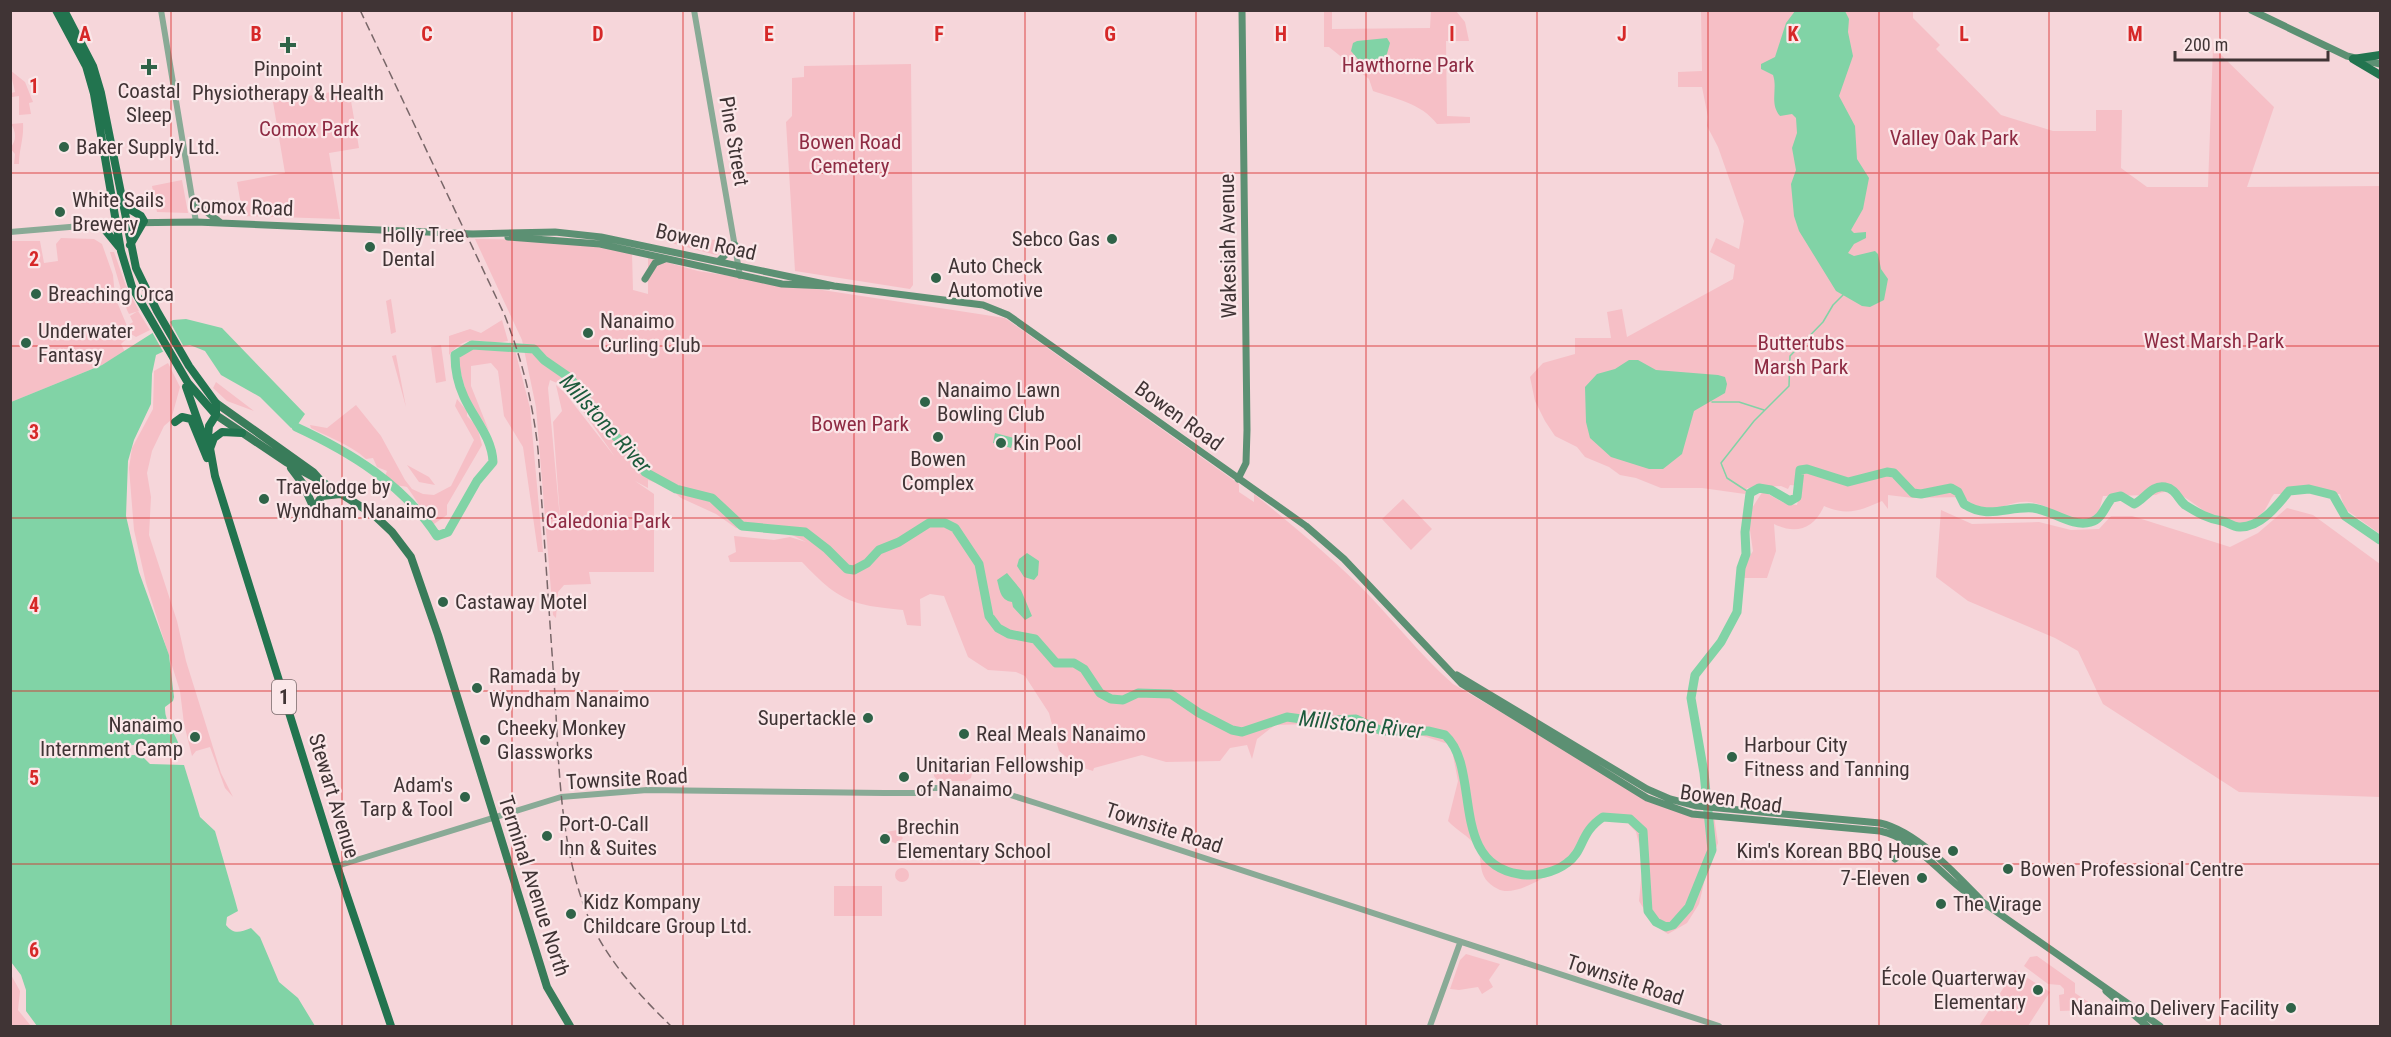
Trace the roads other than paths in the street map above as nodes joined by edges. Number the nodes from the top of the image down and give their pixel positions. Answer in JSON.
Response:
{"nodes":[{"id":1,"x":56,"y":10,"type":"edge"},
{"id":2,"x":64,"y":10,"type":"edge"},
{"id":3,"x":161,"y":10,"type":"edge"},
{"id":4,"x":694,"y":10,"type":"edge"},
{"id":5,"x":1242,"y":10,"type":"edge"},
{"id":6,"x":2251,"y":10,"type":"edge"},
{"id":7,"x":2380,"y":55,"type":"edge"},
{"id":8,"x":2353,"y":58,"type":"junction"},
{"id":9,"x":2380,"y":64,"type":"edge"},
{"id":10,"x":2380,"y":75,"type":"edge"},
{"id":11,"x":193,"y":201,"type":"junction"},
{"id":12,"x":123,"y":205,"type":"junction"},
{"id":13,"x":144,"y":221,"type":"junction"},
{"id":14,"x":126,"y":222,"type":"junction"},
{"id":15,"x":196,"y":222,"type":"junction"},
{"id":16,"x":221,"y":223,"type":"junction"},
{"id":17,"x":117,"y":224,"type":"junction"},
{"id":18,"x":101,"y":225,"type":"junction"},
{"id":19,"x":10,"y":232,"type":"edge"},
{"id":20,"x":130,"y":245,"type":"junction"},
{"id":21,"x":735,"y":245,"type":"junction"},
{"id":22,"x":641,"y":248,"type":"junction"},
{"id":23,"x":121,"y":251,"type":"junction"},
{"id":24,"x":668,"y":258,"type":"junction"},
{"id":25,"x":719,"y":261,"type":"junction"},
{"id":26,"x":739,"y":267,"type":"junction"},
{"id":27,"x":740,"y":276,"type":"junction"},
{"id":28,"x":645,"y":279,"type":"dead end"},
{"id":29,"x":834,"y":286,"type":"junction"},
{"id":30,"x":179,"y":369,"type":"junction"},
{"id":31,"x":216,"y":403,"type":"junction"},
{"id":32,"x":216,"y":415,"type":"junction"},
{"id":33,"x":175,"y":422,"type":"dead end"},
{"id":34,"x":242,"y":433,"type":"junction"},
{"id":35,"x":209,"y":451,"type":"junction"},
{"id":36,"x":286,"y":462,"type":"junction"},
{"id":37,"x":216,"y":476,"type":"junction"},
{"id":38,"x":1238,"y":479,"type":"junction"},
{"id":39,"x":321,"y":481,"type":"junction"},
{"id":40,"x":341,"y":494,"type":"junction"},
{"id":41,"x":1452,"y":673,"type":"junction"},
{"id":42,"x":494,"y":819,"type":"junction"},
{"id":43,"x":1918,"y":850,"type":"junction"},
{"id":44,"x":1895,"y":859,"type":"dead end"},
{"id":45,"x":337,"y":866,"type":"junction"},
{"id":46,"x":1984,"y":903,"type":"junction"},
{"id":47,"x":1460,"y":943,"type":"junction"},
{"id":48,"x":2102,"y":987,"type":"junction"},
{"id":49,"x":1694,"y":1019,"type":"junction"},
{"id":50,"x":391,"y":1026,"type":"edge"},
{"id":51,"x":570,"y":1026,"type":"edge"},
{"id":52,"x":1431,"y":1026,"type":"edge"},
{"id":53,"x":1701,"y":1026,"type":"edge"},
{"id":54,"x":1714,"y":1026,"type":"edge"},
{"id":55,"x":2146,"y":1026,"type":"edge"},
{"id":56,"x":2160,"y":1026,"type":"edge"}],
"edges":[{"from":1,"to":17,"type":"highway","name":"Terminal Avenue North"},
{"from":2,"to":12,"type":"highway","name":"Terminal Avenue North"},
{"from":3,"to":11,"type":"street"},
{"from":4,"to":21,"type":"street","name":"Pine Street"},
{"from":5,"to":38,"type":"main road","name":"Wakesiah Avenue"},
{"from":6,"to":8,"type":"main road"},
{"from":7,"to":8,"type":"highway"},
{"from":8,"to":9,"type":"main road"},
{"from":8,"to":10,"type":"highway"},
{"from":11,"to":15,"type":"street"},
{"from":11,"to":16,"type":"main road"},
{"from":12,"to":13,"type":"highway"},
{"from":12,"to":14,"type":"highway","name":"Terminal Avenue North"},
{"from":13,"to":14,"type":"main road","name":"Comox Road"},
{"from":13,"to":15,"type":"main road","name":"Comox Road"},
{"from":13,"to":20,"type":"highway"},
{"from":14,"to":17,"type":"main road","name":"Comox Road"},
{"from":14,"to":20,"type":"highway","name":"Terminal Avenue North"},
{"from":15,"to":16,"type":"main road","name":"Comox Road"},
{"from":16,"to":22,"type":"main road","name":"Comox Road"},
{"from":17,"to":18,"type":"street","name":"Comox Road"},
{"from":17,"to":23,"type":"highway","name":"Terminal Avenue North"},
{"from":18,"to":19,"type":"street","name":"Comox Road"},
{"from":18,"to":23,"type":"highway"},
{"from":20,"to":31,"type":"highway","name":"Terminal Avenue North"},
{"from":21,"to":25,"type":"main road"},
{"from":21,"to":26,"type":"street","name":"Pine Street"},
{"from":22,"to":24,"type":"main road","name":"Bowen Road"},
{"from":22,"to":25,"type":"main road","name":"Bowen Road"},
{"from":23,"to":30,"type":"highway","name":"Terminal Avenue North"},
{"from":24,"to":27,"type":"main road","name":"Bowen Road"},
{"from":24,"to":28,"type":"main road"},
{"from":25,"to":26,"type":"main road","name":"Bowen Road"},
{"from":26,"to":27,"type":"street","name":"Pine Street"},
{"from":26,"to":29,"type":"main road","name":"Bowen Road"},
{"from":27,"to":29,"type":"main road","name":"Bowen Road"},
{"from":29,"to":38,"type":"main road","name":"Bowen Road"},
{"from":30,"to":32,"type":"highway","name":"Terminal Avenue North"},
{"from":30,"to":35,"type":"highway"},
{"from":31,"to":32,"type":"highway","name":"Stewart Avenue","number":"1"},
{"from":31,"to":39,"type":"main road","name":"Terminal Avenue North"},
{"from":32,"to":34,"type":"main road","name":"Terminal Avenue North"},
{"from":32,"to":35,"type":"highway","name":"Stewart Avenue","number":"1"},
{"from":33,"to":37,"type":"highway"},
{"from":34,"to":35,"type":"highway"},
{"from":34,"to":36,"type":"main road","name":"Terminal Avenue North"},
{"from":35,"to":37,"type":"highway","name":"Stewart Avenue","number":"1"},
{"from":36,"to":39,"type":"main road","name":"Terminal Avenue North"},
{"from":36,"to":40,"type":"main road"},
{"from":37,"to":45,"type":"highway","name":"Stewart Avenue","number":"1"},
{"from":38,"to":41,"type":"main road","name":"Bowen Road"},
{"from":39,"to":40,"type":"main road","name":"Terminal Avenue North"},
{"from":40,"to":42,"type":"main road","name":"Terminal Avenue North"},
{"from":41,"to":43,"type":"main road","name":"Bowen Road"},
{"from":41,"to":46,"type":"main road","name":"Bowen Road"},
{"from":42,"to":45,"type":"street","name":"Townsite Road"},
{"from":42,"to":47,"type":"street","name":"Townsite Road"},
{"from":42,"to":51,"type":"main road","name":"Terminal Avenue North"},
{"from":43,"to":44,"type":"main road"},
{"from":43,"to":46,"type":"main road","name":"Bowen Road"},
{"from":45,"to":50,"type":"highway","name":"Stewart Avenue","number":"1"},
{"from":46,"to":48,"type":"main road","name":"Bowen Road"},
{"from":47,"to":49,"type":"street","name":"Townsite Road"},
{"from":47,"to":52,"type":"street"},
{"from":48,"to":55,"type":"main road","name":"Bowen Road"},
{"from":48,"to":56,"type":"main road","name":"Bowen Road"},
{"from":49,"to":53,"type":"street"},
{"from":49,"to":54,"type":"street","name":"Townsite Road"}]}
